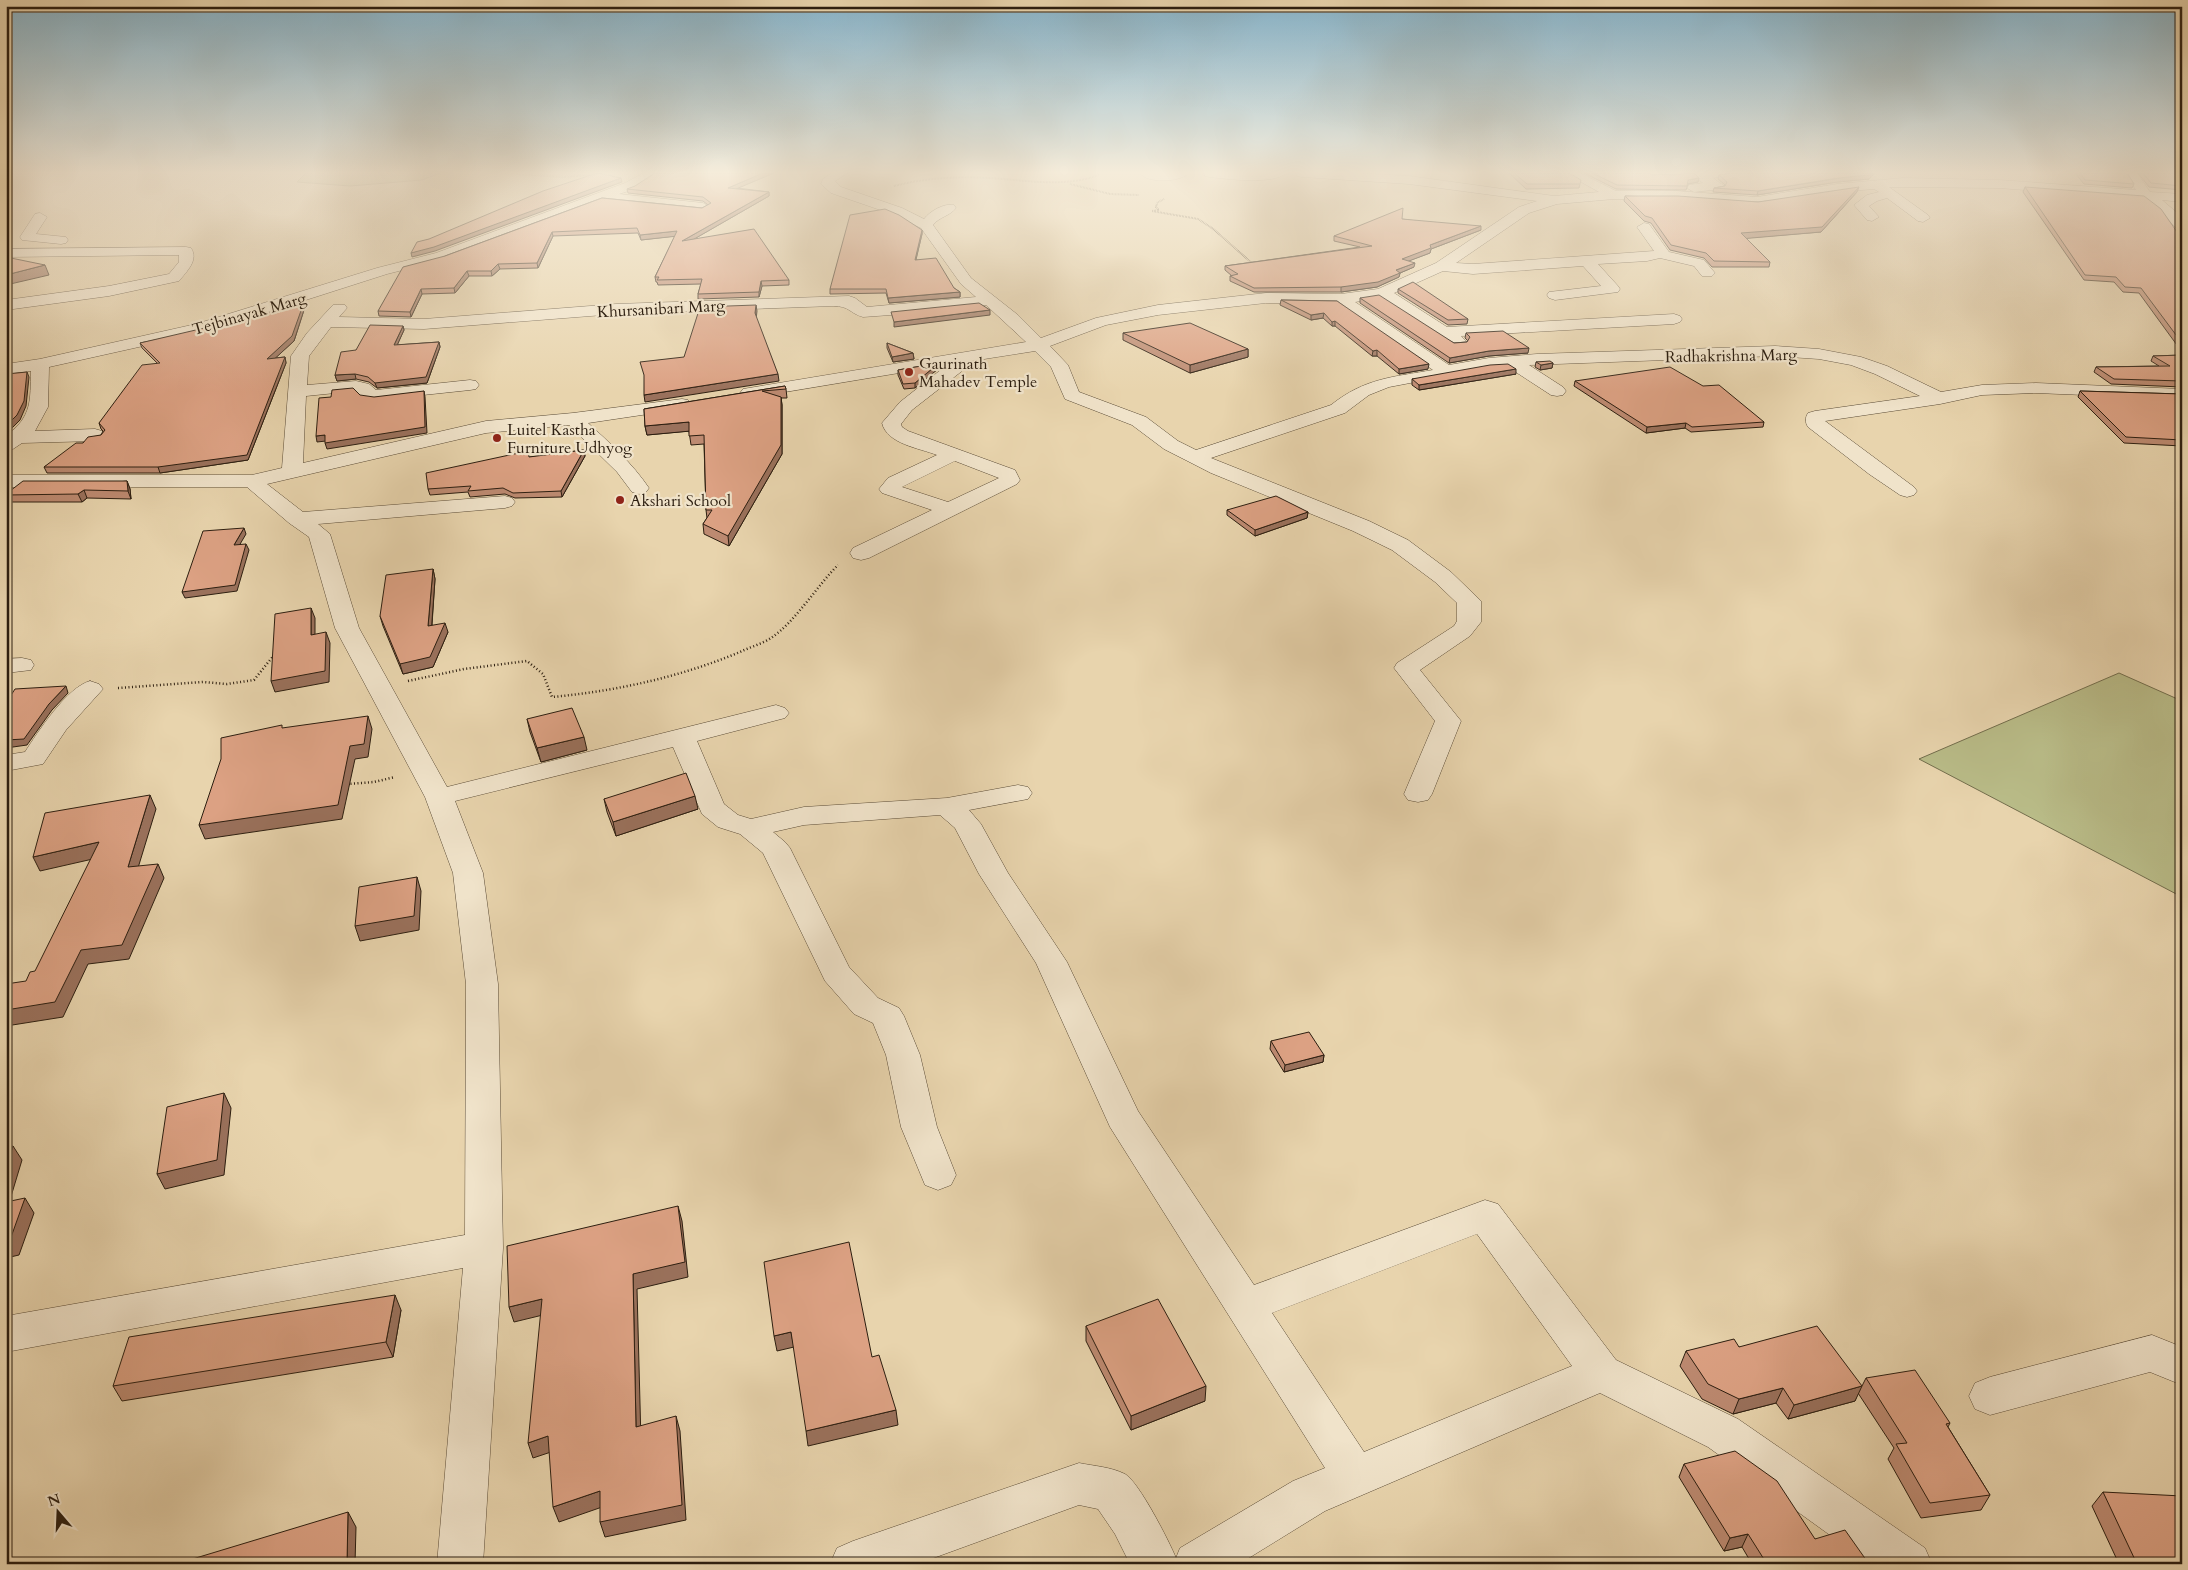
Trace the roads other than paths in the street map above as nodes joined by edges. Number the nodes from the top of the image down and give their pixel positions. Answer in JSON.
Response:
{"nodes":[{"id":1,"x":169,"y":246,"type":"edge"},
{"id":2,"x":467,"y":246,"type":"edge"},
{"id":3,"x":942,"y":246,"type":"edge"},
{"id":4,"x":1470,"y":246,"type":"edge"},
{"id":5,"x":1658,"y":246,"type":"edge"},
{"id":6,"x":186,"y":251,"type":"junction"},
{"id":7,"x":6,"y":253,"type":"edge"},
{"id":8,"x":1660,"y":254,"type":"junction"},
{"id":9,"x":1588,"y":261,"type":"junction"},
{"id":10,"x":1441,"y":266,"type":"junction"},
{"id":11,"x":1707,"y":273,"type":"dead end"},
{"id":12,"x":1382,"y":293,"type":"junction"},
{"id":13,"x":315,"y":294,"type":"junction"},
{"id":14,"x":1555,"y":295,"type":"dead end"},
{"id":15,"x":1341,"y":299,"type":"junction"},
{"id":16,"x":990,"y":300,"type":"junction"},
{"id":17,"x":6,"y":306,"type":"edge"},
{"id":18,"x":435,"y":310,"type":"dead end"},
{"id":19,"x":1674,"y":319,"type":"dead end"},
{"id":20,"x":327,"y":322,"type":"junction"},
{"id":21,"x":424,"y":324,"type":"junction"},
{"id":22,"x":1444,"y":332,"type":"junction"},
{"id":23,"x":1038,"y":345,"type":"junction"},
{"id":24,"x":957,"y":359,"type":"junction"},
{"id":25,"x":1511,"y":361,"type":"junction"},
{"id":26,"x":1489,"y":363,"type":"junction"},
{"id":27,"x":40,"y":364,"type":"junction"},
{"id":28,"x":6,"y":369,"type":"edge"},
{"id":29,"x":1446,"y":371,"type":"junction"},
{"id":30,"x":470,"y":385,"type":"dead end"},
{"id":31,"x":298,"y":391,"type":"junction"},
{"id":32,"x":1557,"y":391,"type":"dead end"},
{"id":33,"x":2182,"y":394,"type":"edge"},
{"id":34,"x":728,"y":396,"type":"edge"},
{"id":35,"x":1940,"y":399,"type":"junction"},
{"id":36,"x":700,"y":401,"type":"edge"},
{"id":37,"x":574,"y":419,"type":"junction"},
{"id":38,"x":95,"y":435,"type":"edge"},
{"id":39,"x":11,"y":441,"type":"edge"},
{"id":40,"x":955,"y":454,"type":"junction"},
{"id":41,"x":1195,"y":457,"type":"junction"},
{"id":42,"x":292,"y":473,"type":"junction"},
{"id":43,"x":9,"y":479,"type":"edge"},
{"id":44,"x":252,"y":481,"type":"junction"},
{"id":45,"x":639,"y":488,"type":"dead end"},
{"id":46,"x":1907,"y":491,"type":"dead end"},
{"id":47,"x":506,"y":502,"type":"dead end"},
{"id":48,"x":948,"y":509,"type":"junction"},
{"id":49,"x":296,"y":519,"type":"junction"},
{"id":50,"x":861,"y":553,"type":"road end"},
{"id":51,"x":90,"y":689,"type":"road end"},
{"id":52,"x":776,"y":713,"type":"dead end"},
{"id":53,"x":682,"y":737,"type":"junction"},
{"id":54,"x":6,"y":763,"type":"edge"},
{"id":55,"x":432,"y":784,"type":"junction"},
{"id":56,"x":1018,"y":793,"type":"dead end"},
{"id":57,"x":1418,"y":794,"type":"dead end"},
{"id":58,"x":947,"y":806,"type":"junction"},
{"id":59,"x":750,"y":828,"type":"junction"},
{"id":60,"x":938,"y":1175,"type":"dead end"},
{"id":61,"x":484,"y":1248,"type":"junction"},
{"id":62,"x":1245,"y":1306,"type":"junction"},
{"id":63,"x":6,"y":1334,"type":"edge"},
{"id":64,"x":2182,"y":1367,"type":"edge"},
{"id":65,"x":1601,"y":1373,"type":"junction"},
{"id":66,"x":1990,"y":1396,"type":"dead end"},
{"id":67,"x":1355,"y":1477,"type":"junction"},
{"id":68,"x":460,"y":1564,"type":"edge"},
{"id":69,"x":853,"y":1564,"type":"edge"},
{"id":70,"x":1155,"y":1564,"type":"edge"},
{"id":71,"x":1196,"y":1564,"type":"edge"},
{"id":72,"x":1909,"y":1564,"type":"edge"}],
"edges":[{"from":1,"to":6,"type":"street"},
{"from":2,"to":13,"type":"street","name":"Tejbinayak Marg"},
{"from":3,"to":16,"type":"street"},
{"from":4,"to":10,"type":"street"},
{"from":5,"to":8,"type":"street"},
{"from":6,"to":7,"type":"street"},
{"from":6,"to":17,"type":"street"},
{"from":8,"to":9,"type":"street"},
{"from":8,"to":11,"type":"street"},
{"from":9,"to":10,"type":"street"},
{"from":9,"to":14,"type":"street"},
{"from":10,"to":12,"type":"street"},
{"from":12,"to":15,"type":"street"},
{"from":12,"to":22,"type":"street"},
{"from":13,"to":20,"type":"street"},
{"from":13,"to":27,"type":"street","name":"Tejbinayak Marg"},
{"from":15,"to":23,"type":"street"},
{"from":15,"to":29,"type":"street"},
{"from":16,"to":21,"type":"street","name":"Khursanibari Marg"},
{"from":16,"to":23,"type":"street"},
{"from":18,"to":21,"type":"street"},
{"from":19,"to":22,"type":"street"},
{"from":20,"to":21,"type":"street","name":"Khursanibari Marg"},
{"from":20,"to":31,"type":"street"},
{"from":22,"to":26,"type":"street"},
{"from":23,"to":24,"type":"street"},
{"from":23,"to":41,"type":"street"},
{"from":24,"to":34,"type":"street"},
{"from":24,"to":40,"type":"street"},
{"from":25,"to":26,"type":"street","name":"Radhakrishna Marg"},
{"from":25,"to":32,"type":"street"},
{"from":25,"to":35,"type":"street","name":"Radhakrishna Marg"},
{"from":26,"to":29,"type":"street","name":"Radhakrishna Marg"},
{"from":27,"to":28,"type":"street","name":"Tejbinayak Marg"},
{"from":27,"to":39,"type":"street"},
{"from":29,"to":41,"type":"street","name":"Radhakrishna Marg"},
{"from":30,"to":31,"type":"street"},
{"from":31,"to":42,"type":"street"},
{"from":33,"to":35,"type":"street"},
{"from":35,"to":46,"type":"street"},
{"from":36,"to":37,"type":"street"},
{"from":37,"to":42,"type":"street"},
{"from":37,"to":45,"type":"street"},
{"from":38,"to":39,"type":"street"},
{"from":40,"to":48,"type":"street"},
{"from":40,"to":48,"type":"street"},
{"from":41,"to":57,"type":"street"},
{"from":42,"to":44,"type":"street"},
{"from":43,"to":44,"type":"street"},
{"from":44,"to":49,"type":"street"},
{"from":47,"to":49,"type":"street"},
{"from":48,"to":50,"type":"street"},
{"from":49,"to":55,"type":"street"},
{"from":51,"to":54,"type":"street"},
{"from":52,"to":53,"type":"street"},
{"from":53,"to":55,"type":"street"},
{"from":53,"to":59,"type":"street"},
{"from":55,"to":61,"type":"street"},
{"from":56,"to":58,"type":"street"},
{"from":58,"to":59,"type":"street"},
{"from":58,"to":62,"type":"street"},
{"from":59,"to":60,"type":"street"},
{"from":61,"to":63,"type":"street"},
{"from":61,"to":68,"type":"street"},
{"from":62,"to":65,"type":"street"},
{"from":62,"to":67,"type":"street"},
{"from":64,"to":66,"type":"street"},
{"from":65,"to":67,"type":"street"},
{"from":65,"to":72,"type":"street"},
{"from":67,"to":71,"type":"street"},
{"from":69,"to":70,"type":"street"}]}
